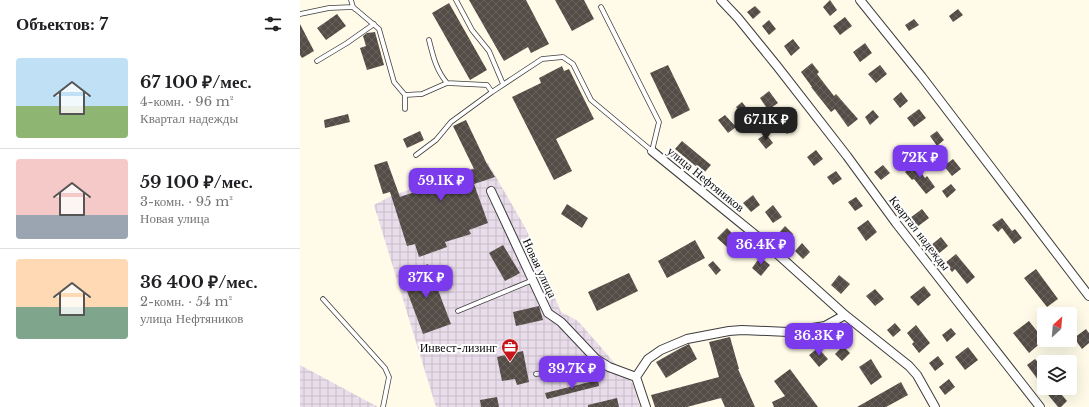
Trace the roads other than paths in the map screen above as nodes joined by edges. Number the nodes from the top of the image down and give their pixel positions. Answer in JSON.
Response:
{"nodes":[{"id":1,"x":351,"y":0,"type":"edge"},
{"id":2,"x":456,"y":0,"type":"edge"},
{"id":3,"x":721,"y":0,"type":"edge"},
{"id":4,"x":860,"y":0,"type":"edge"},
{"id":5,"x":353,"y":7,"type":"junction"},
{"id":6,"x":601,"y":7,"type":"dead end"},
{"id":7,"x":300,"y":14,"type":"edge"},
{"id":8,"x":374,"y":24,"type":"junction"},
{"id":9,"x":429,"y":40,"type":"dead end"},
{"id":10,"x":317,"y":61,"type":"dead end"},
{"id":11,"x":447,"y":83,"type":"junction"},
{"id":12,"x":503,"y":84,"type":"junction"},
{"id":13,"x":492,"y":92,"type":"junction"},
{"id":14,"x":405,"y":95,"type":"junction"},
{"id":15,"x":405,"y":109,"type":"dead end"},
{"id":16,"x":652,"y":151,"type":"junction"},
{"id":17,"x":416,"y":156,"type":"dead end"},
{"id":18,"x":491,"y":191,"type":"dead end"},
{"id":19,"x":534,"y":280,"type":"junction"},
{"id":20,"x":1089,"y":296,"type":"edge"},
{"id":21,"x":323,"y":299,"type":"dead end"},
{"id":22,"x":458,"y":311,"type":"dead end"},
{"id":23,"x":844,"y":315,"type":"junction"},
{"id":24,"x":609,"y":367,"type":"junction"},
{"id":25,"x":536,"y":374,"type":"dead end"},
{"id":26,"x":636,"y":377,"type":"junction"},
{"id":27,"x":383,"y":407,"type":"edge"},
{"id":28,"x":646,"y":407,"type":"edge"},
{"id":29,"x":935,"y":407,"type":"edge"},
{"id":30,"x":1040,"y":407,"type":"edge"}],
"edges":[{"from":1,"to":5,"type":"lane"},
{"from":2,"to":12,"type":"lane"},
{"from":3,"to":30,"type":"street","name":"Квартал надежды"},
{"from":4,"to":20,"type":"street"},
{"from":5,"to":7,"type":"lane"},
{"from":5,"to":8,"type":"lane"},
{"from":6,"to":16,"type":"lane"},
{"from":8,"to":10,"type":"lane"},
{"from":8,"to":14,"type":"lane"},
{"from":9,"to":11,"type":"lane"},
{"from":11,"to":13,"type":"lane"},
{"from":11,"to":14,"type":"lane"},
{"from":12,"to":13,"type":"lane"},
{"from":12,"to":16,"type":"lane"},
{"from":13,"to":17,"type":"lane"},
{"from":14,"to":15,"type":"lane"},
{"from":16,"to":23,"type":"street","name":"улица Нефтяников"},
{"from":18,"to":19,"type":"street","name":"Новая улица"},
{"from":19,"to":22,"type":"lane"},
{"from":19,"to":24,"type":"street","name":"Новая улица"},
{"from":21,"to":27,"type":"lane"},
{"from":23,"to":26,"type":"street"},
{"from":23,"to":29,"type":"street","name":"улица Нефтяников"},
{"from":24,"to":25,"type":"lane"},
{"from":24,"to":26,"type":"street","name":"Новая улица"},
{"from":26,"to":28,"type":"street"}]}
